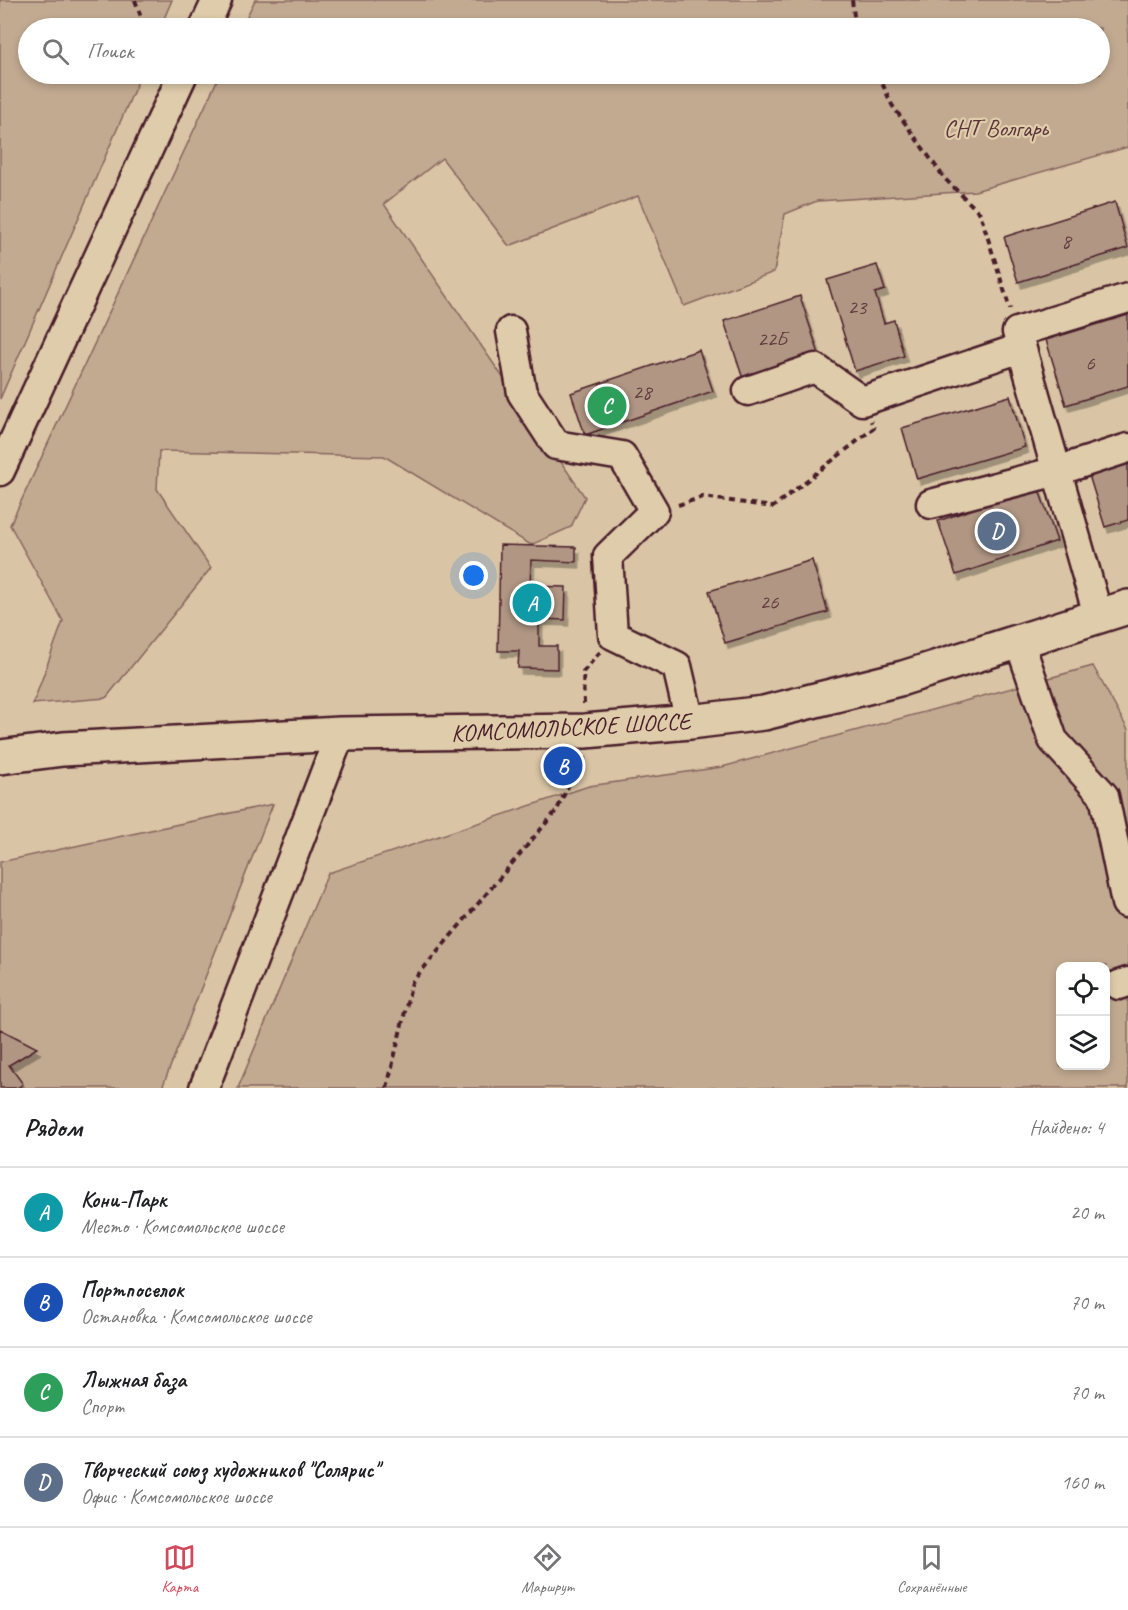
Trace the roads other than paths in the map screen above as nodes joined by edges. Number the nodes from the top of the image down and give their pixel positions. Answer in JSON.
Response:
{"nodes":[{"id":1,"x":217,"y":0,"type":"edge"},
{"id":2,"x":209,"y":18,"type":"edge"},
{"id":3,"x":178,"y":84,"type":"edge"},
{"id":4,"x":1128,"y":298,"type":"edge"},
{"id":5,"x":511,"y":331,"type":"dead end"},
{"id":6,"x":1019,"y":340,"type":"junction"},
{"id":7,"x":748,"y":390,"type":"dead end"},
{"id":8,"x":1128,"y":448,"type":"edge"},
{"id":9,"x":0,"y":471,"type":"edge"},
{"id":10,"x":1057,"y":471,"type":"junction"},
{"id":11,"x":932,"y":504,"type":"dead end"},
{"id":12,"x":1113,"y":611,"type":"edge"},
{"id":13,"x":1019,"y":640,"type":"junction"},
{"id":14,"x":690,"y":722,"type":"junction"},
{"id":15,"x":340,"y":734,"type":"junction"},
{"id":16,"x":0,"y":757,"type":"edge"},
{"id":17,"x":1126,"y":903,"type":"dead end"},
{"id":18,"x":204,"y":1088,"type":"edge"}],
"edges":[{"from":1,"to":2,"type":"street"},
{"from":3,"to":9,"type":"street"},
{"from":4,"to":6,"type":"street"},
{"from":5,"to":14,"type":"street"},
{"from":6,"to":7,"type":"street"},
{"from":6,"to":10,"type":"street"},
{"from":8,"to":10,"type":"street"},
{"from":10,"to":11,"type":"street"},
{"from":10,"to":12,"type":"street"},
{"from":12,"to":13,"type":"main road","name":"КОМСОМОЛЬСКОЕ ШОССЕ"},
{"from":13,"to":14,"type":"main road","name":"КОМСОМОЛЬСКОЕ ШОССЕ"},
{"from":13,"to":17,"type":"street"},
{"from":14,"to":15,"type":"main road","name":"КОМСОМОЛЬСКОЕ ШОССЕ"},
{"from":15,"to":16,"type":"main road","name":"КОМСОМОЛЬСКОЕ ШОССЕ"},
{"from":15,"to":18,"type":"street"}]}
